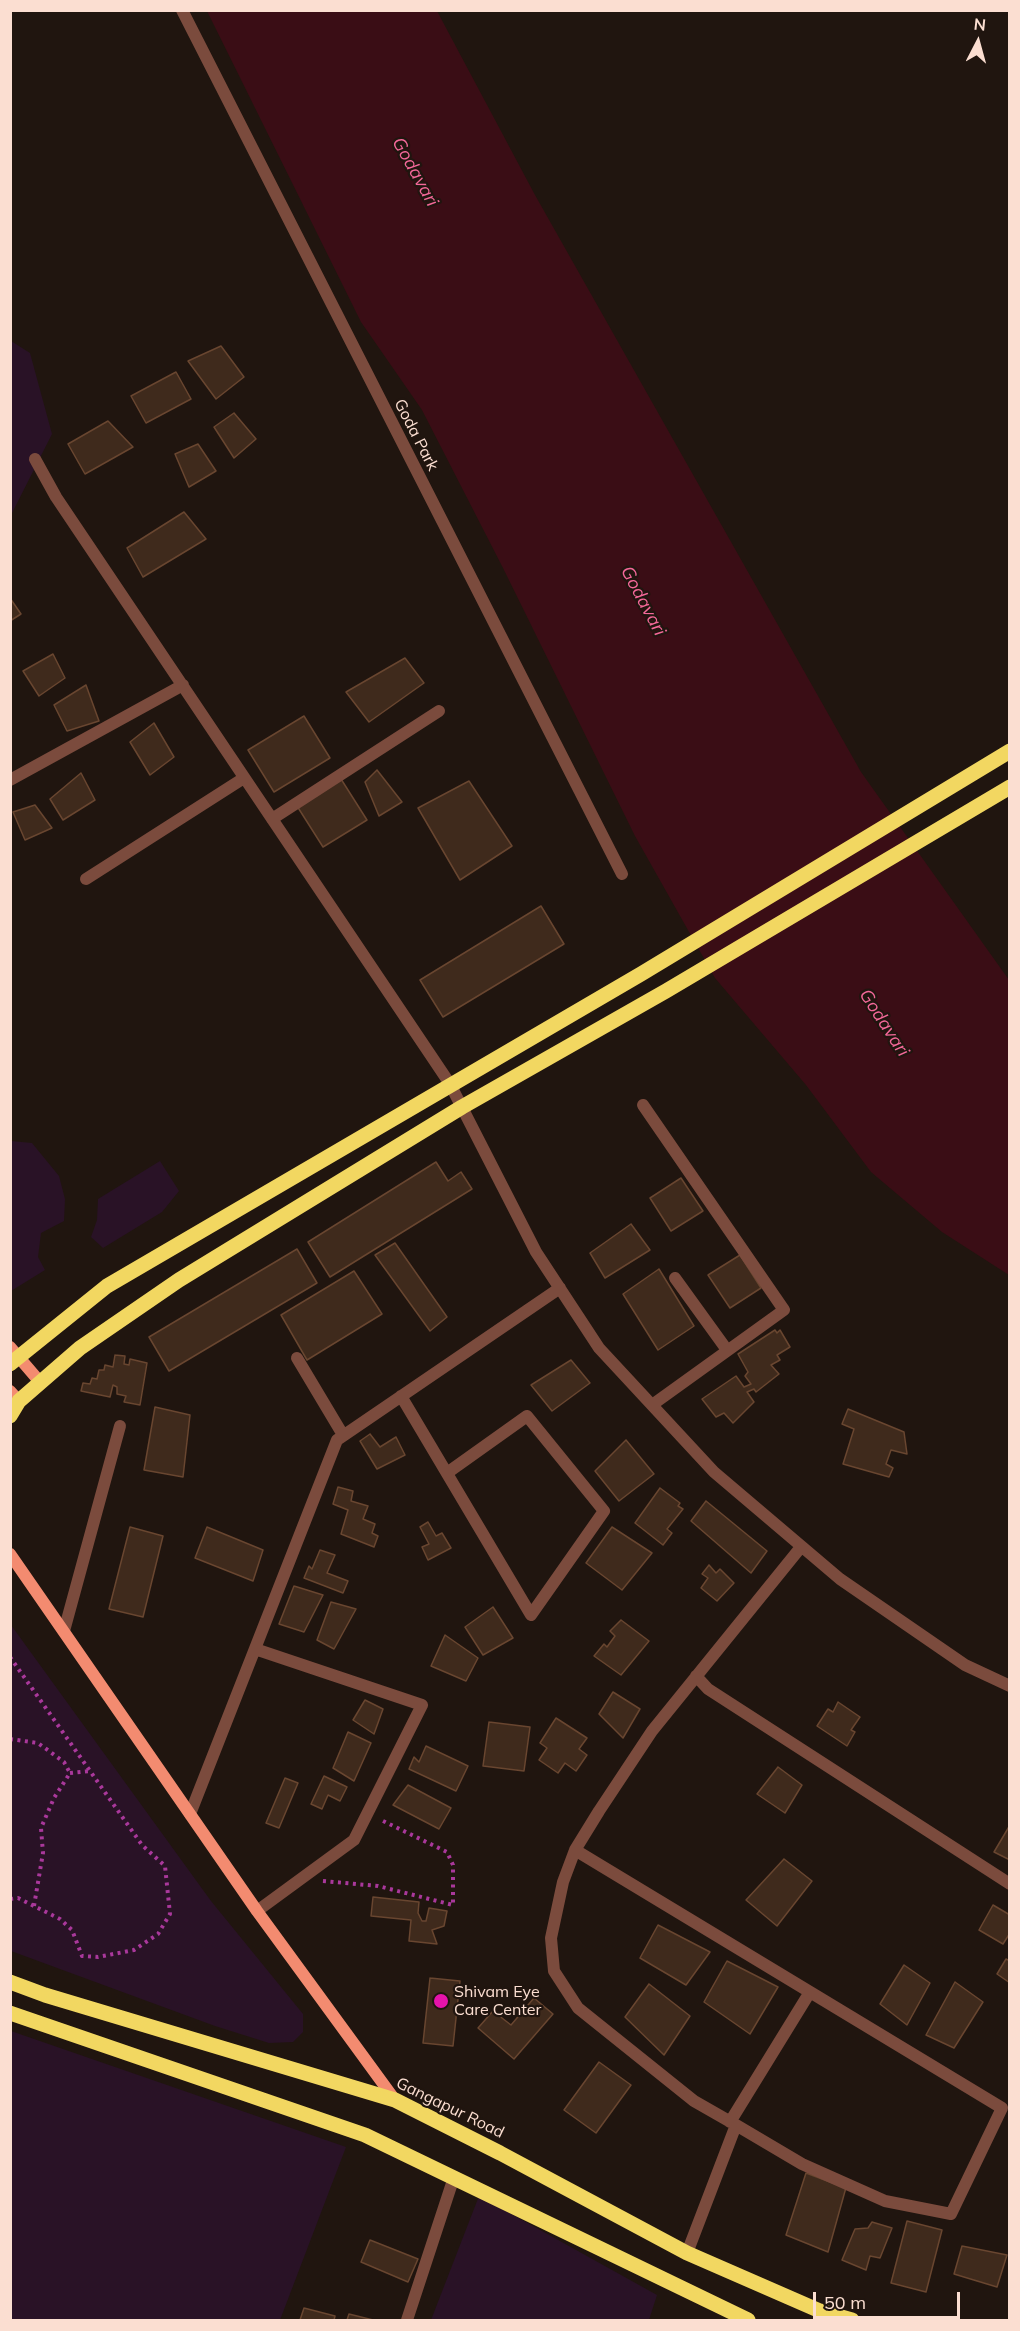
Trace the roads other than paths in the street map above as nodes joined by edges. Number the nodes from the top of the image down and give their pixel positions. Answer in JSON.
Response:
{"nodes":[{"id":1,"x":182,"y":10,"type":"edge"},
{"id":2,"x":35,"y":459,"type":"dead end"},
{"id":3,"x":183,"y":685,"type":"junction"},
{"id":4,"x":439,"y":711,"type":"dead end"},
{"id":5,"x":1010,"y":751,"type":"edge"},
{"id":6,"x":244,"y":778,"type":"junction"},
{"id":7,"x":10,"y":780,"type":"edge"},
{"id":8,"x":1010,"y":787,"type":"edge"},
{"id":9,"x":272,"y":819,"type":"junction"},
{"id":10,"x":622,"y":874,"type":"dead end"},
{"id":11,"x":86,"y":879,"type":"dead end"},
{"id":12,"x":450,"y":1084,"type":"junction"},
{"id":13,"x":643,"y":1105,"type":"dead end"},
{"id":14,"x":462,"y":1107,"type":"junction"},
{"id":15,"x":675,"y":1278,"type":"dead end"},
{"id":16,"x":560,"y":1288,"type":"junction"},
{"id":17,"x":727,"y":1350,"type":"junction"},
{"id":18,"x":13,"y":1357,"type":"edge"},
{"id":19,"x":297,"y":1358,"type":"dead end"},
{"id":20,"x":40,"y":1382,"type":"junction"},
{"id":21,"x":15,"y":1396,"type":"edge"},
{"id":22,"x":401,"y":1396,"type":"junction"},
{"id":23,"x":651,"y":1404,"type":"junction"},
{"id":24,"x":10,"y":1416,"type":"edge"},
{"id":25,"x":120,"y":1426,"type":"dead end"},
{"id":26,"x":344,"y":1435,"type":"junction"},
{"id":27,"x":447,"y":1473,"type":"junction"},
{"id":28,"x":801,"y":1546,"type":"junction"},
{"id":29,"x":10,"y":1554,"type":"edge"},
{"id":30,"x":64,"y":1631,"type":"junction"},
{"id":31,"x":255,"y":1649,"type":"junction"},
{"id":32,"x":696,"y":1676,"type":"junction"},
{"id":33,"x":1010,"y":1686,"type":"edge"},
{"id":34,"x":190,"y":1814,"type":"junction"},
{"id":35,"x":575,"y":1850,"type":"junction"},
{"id":36,"x":1010,"y":1884,"type":"edge"},
{"id":37,"x":257,"y":1911,"type":"junction"},
{"id":38,"x":10,"y":1982,"type":"edge"},
{"id":39,"x":810,"y":1992,"type":"junction"},
{"id":40,"x":10,"y":2013,"type":"edge"},
{"id":41,"x":394,"y":2100,"type":"junction"},
{"id":42,"x":733,"y":2124,"type":"junction"},
{"id":43,"x":454,"y":2176,"type":"junction"},
{"id":44,"x":687,"y":2253,"type":"junction"},
{"id":45,"x":407,"y":2320,"type":"edge"},
{"id":46,"x":748,"y":2320,"type":"edge"},
{"id":47,"x":852,"y":2320,"type":"edge"}],
"edges":[{"from":1,"to":10,"type":"street","name":"Goda Park"},
{"from":2,"to":3,"type":"street"},
{"from":3,"to":6,"type":"street"},
{"from":3,"to":7,"type":"street"},
{"from":4,"to":9,"type":"street"},
{"from":5,"to":12,"type":"main road"},
{"from":6,"to":9,"type":"street"},
{"from":6,"to":11,"type":"street"},
{"from":8,"to":14,"type":"main road"},
{"from":9,"to":12,"type":"street"},
{"from":12,"to":14,"type":"street"},
{"from":12,"to":18,"type":"main road"},
{"from":13,"to":17,"type":"street"},
{"from":14,"to":16,"type":"street"},
{"from":14,"to":20,"type":"main road"},
{"from":15,"to":17,"type":"street"},
{"from":16,"to":22,"type":"street"},
{"from":16,"to":23,"type":"street"},
{"from":17,"to":23,"type":"street"},
{"from":18,"to":20,"type":"main road"},
{"from":19,"to":26,"type":"street"},
{"from":20,"to":21,"type":"main road"},
{"from":21,"to":24,"type":"main road"},
{"from":22,"to":26,"type":"street"},
{"from":22,"to":27,"type":"street"},
{"from":23,"to":28,"type":"street"},
{"from":25,"to":30,"type":"street"},
{"from":26,"to":31,"type":"street"},
{"from":27,"to":27,"type":"street"},
{"from":28,"to":32,"type":"street"},
{"from":28,"to":33,"type":"street"},
{"from":29,"to":30,"type":"main road"},
{"from":30,"to":34,"type":"main road"},
{"from":31,"to":34,"type":"street"},
{"from":31,"to":37,"type":"street"},
{"from":32,"to":35,"type":"street"},
{"from":32,"to":36,"type":"street"},
{"from":34,"to":37,"type":"main road"},
{"from":35,"to":39,"type":"street"},
{"from":35,"to":42,"type":"street"},
{"from":37,"to":41,"type":"main road"},
{"from":38,"to":41,"type":"main road","name":"Gangapur Road"},
{"from":39,"to":42,"type":"street"},
{"from":39,"to":42,"type":"street"},
{"from":40,"to":43,"type":"main road"},
{"from":41,"to":44,"type":"main road","name":"Gangapur Road"},
{"from":42,"to":44,"type":"street"},
{"from":43,"to":45,"type":"street"},
{"from":43,"to":46,"type":"main road"},
{"from":44,"to":47,"type":"main road","name":"Gangapur Road"}]}
